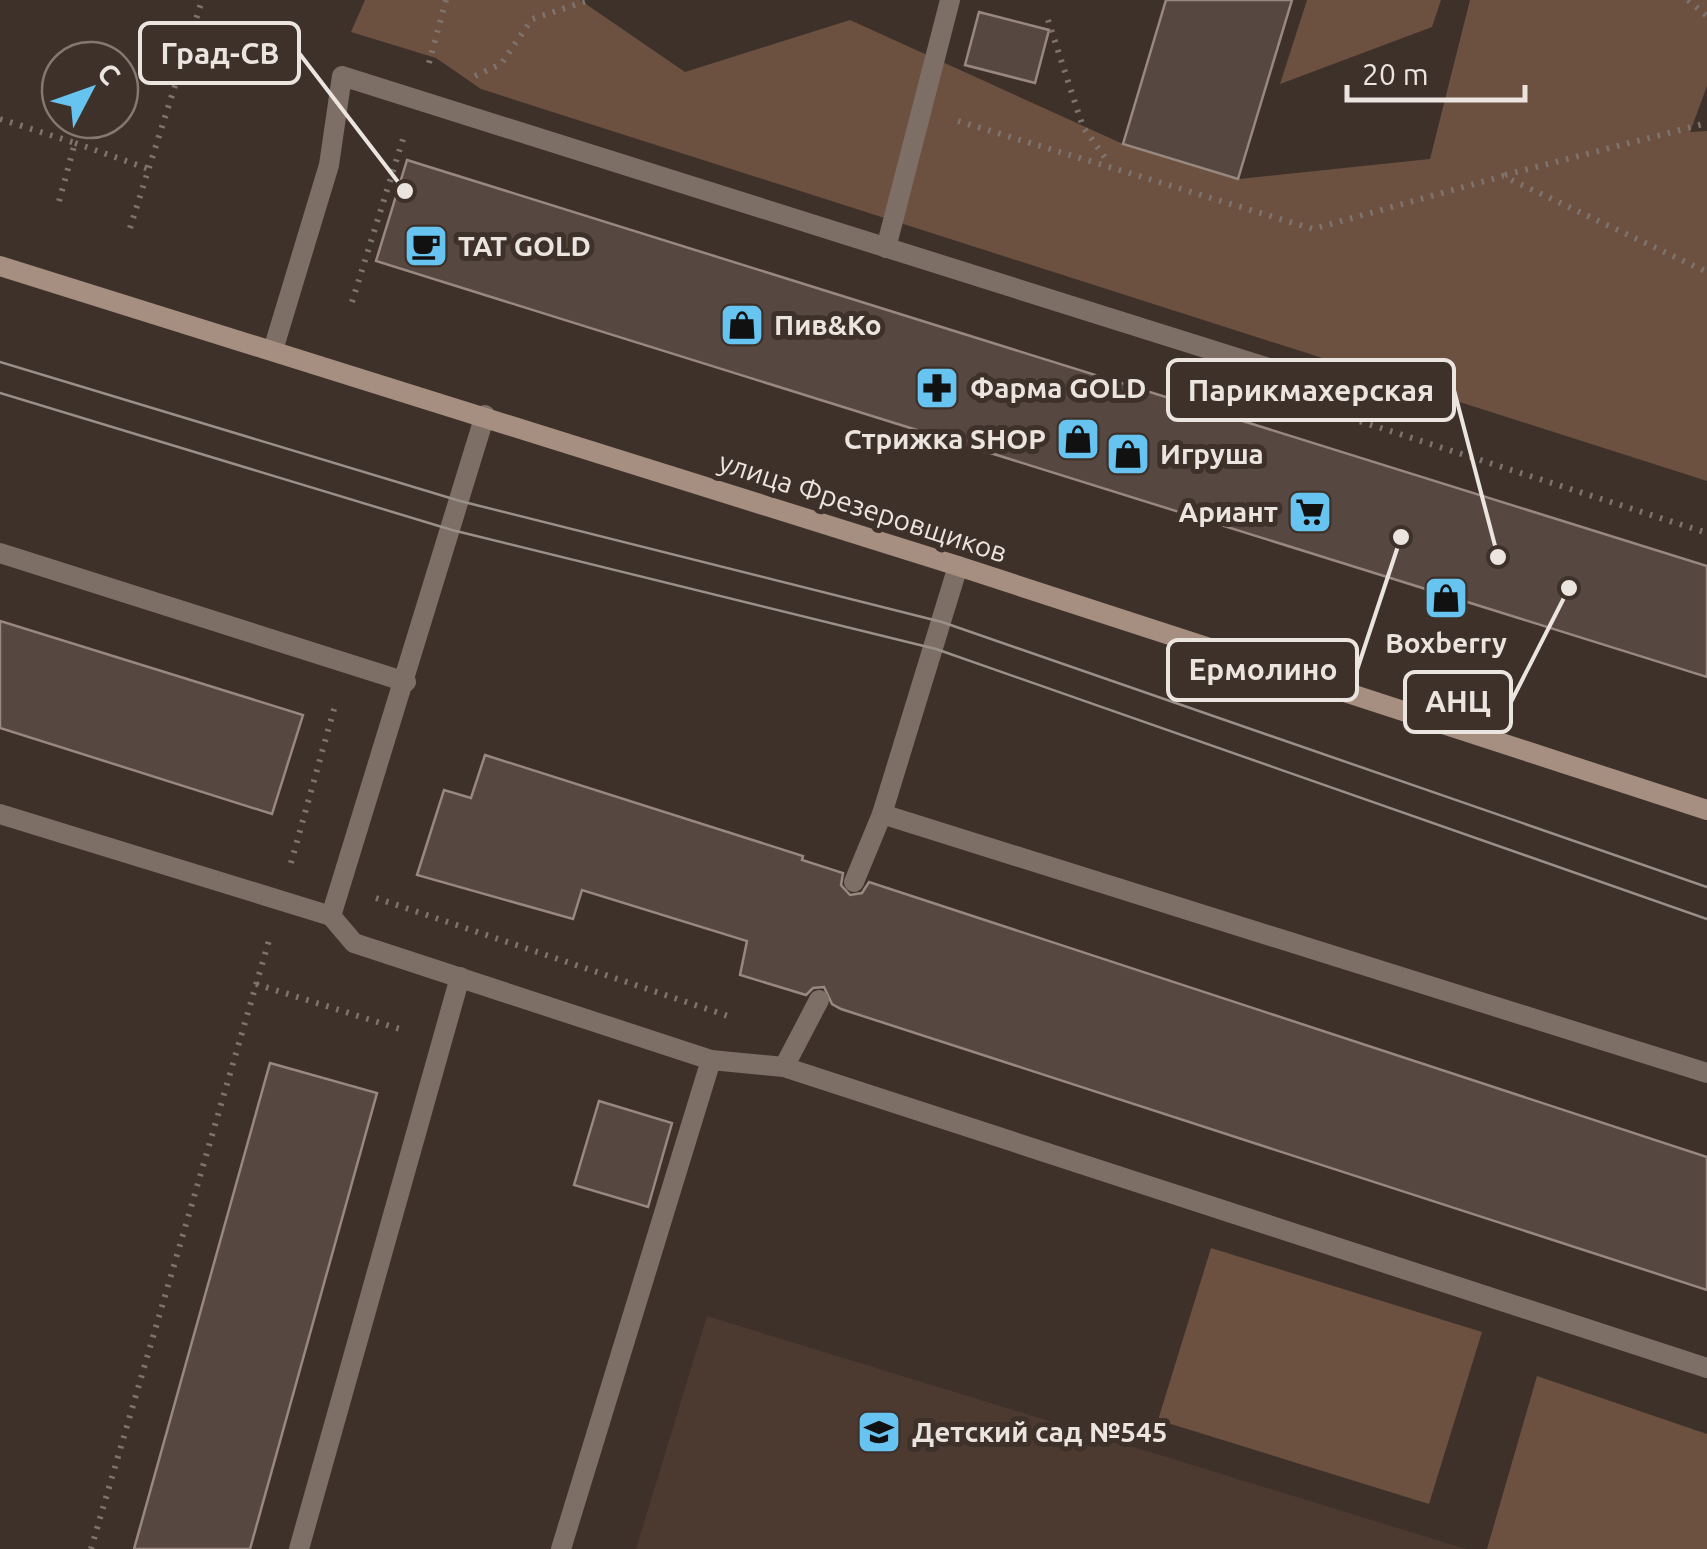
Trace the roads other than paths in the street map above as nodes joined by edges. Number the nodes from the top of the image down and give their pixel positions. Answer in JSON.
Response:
{"nodes":[{"id":1,"x":950,"y":0,"type":"edge"},
{"id":2,"x":886,"y":248,"type":"junction"},
{"id":3,"x":0,"y":266,"type":"edge"},
{"id":4,"x":273,"y":350,"type":"junction"},
{"id":5,"x":1278,"y":371,"type":"dead end"},
{"id":6,"x":485,"y":415,"type":"junction"},
{"id":7,"x":0,"y":553,"type":"edge"},
{"id":8,"x":958,"y":566,"type":"junction"},
{"id":9,"x":406,"y":682,"type":"junction"},
{"id":10,"x":1707,"y":810,"type":"edge"},
{"id":11,"x":0,"y":814,"type":"edge"},
{"id":12,"x":882,"y":814,"type":"junction"},
{"id":13,"x":854,"y":882,"type":"dead end"},
{"id":14,"x":331,"y":916,"type":"junction"},
{"id":15,"x":460,"y":977,"type":"junction"},
{"id":16,"x":819,"y":1000,"type":"dead end"},
{"id":17,"x":711,"y":1060,"type":"junction"},
{"id":18,"x":784,"y":1067,"type":"junction"},
{"id":19,"x":1707,"y":1074,"type":"edge"},
{"id":20,"x":1707,"y":1368,"type":"edge"},
{"id":21,"x":565,"y":1548,"type":"edge"},
{"id":22,"x":299,"y":1549,"type":"edge"}],
"edges":[{"from":1,"to":2,"type":"street"},
{"from":2,"to":4,"type":"street"},
{"from":2,"to":5,"type":"street"},
{"from":3,"to":4,"type":"main road","name":"улица Фрезеровщиков"},
{"from":4,"to":6,"type":"main road","name":"улица Фрезеровщиков"},
{"from":6,"to":8,"type":"main road","name":"улица Фрезеровщиков"},
{"from":6,"to":9,"type":"street"},
{"from":7,"to":9,"type":"street"},
{"from":8,"to":10,"type":"main road","name":"улица Фрезеровщиков"},
{"from":8,"to":12,"type":"street"},
{"from":9,"to":14,"type":"street"},
{"from":11,"to":14,"type":"street"},
{"from":12,"to":13,"type":"street"},
{"from":12,"to":19,"type":"street"},
{"from":14,"to":15,"type":"street"},
{"from":15,"to":17,"type":"street"},
{"from":15,"to":22,"type":"street"},
{"from":16,"to":18,"type":"street"},
{"from":17,"to":18,"type":"street"},
{"from":17,"to":21,"type":"street"},
{"from":18,"to":20,"type":"street"}]}
